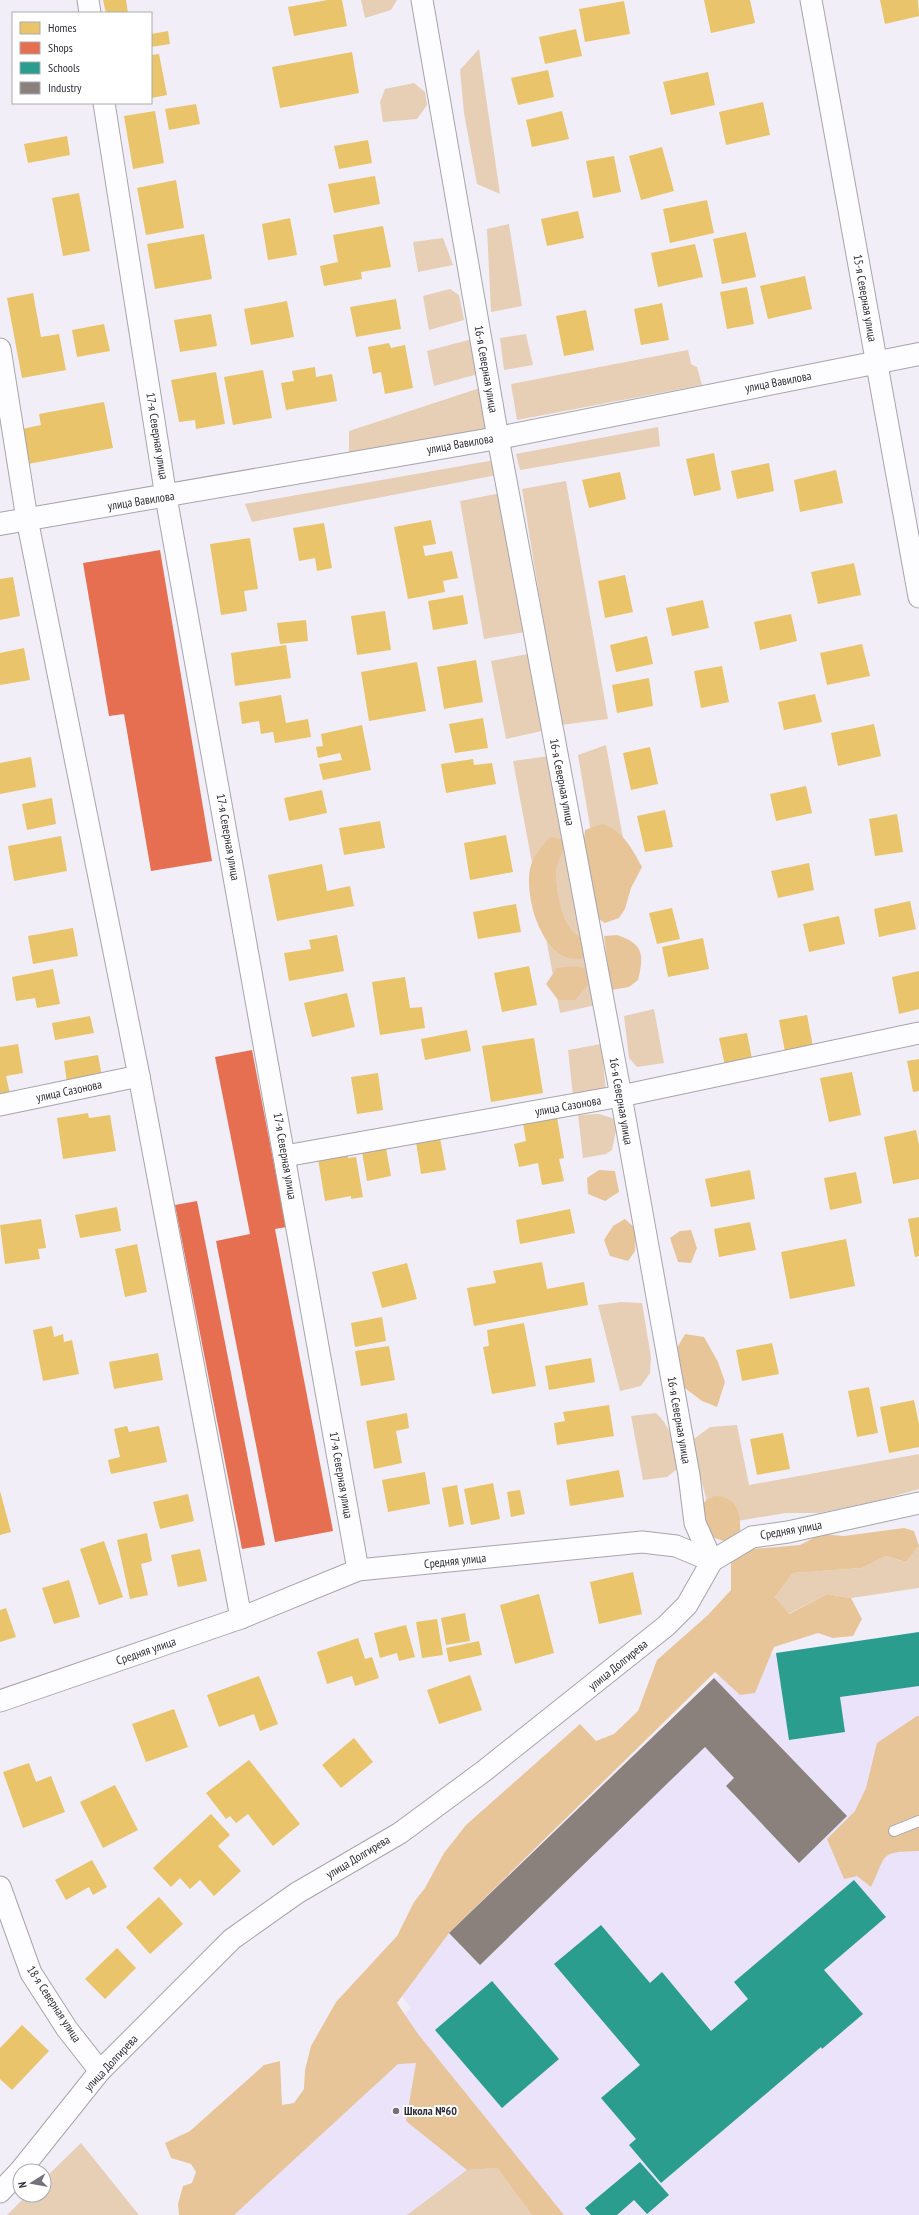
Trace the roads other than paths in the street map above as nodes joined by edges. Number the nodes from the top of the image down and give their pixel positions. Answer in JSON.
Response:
{"nodes":[{"id":1,"x":88,"y":0,"type":"edge"},
{"id":2,"x":422,"y":0,"type":"edge"},
{"id":3,"x":811,"y":0,"type":"edge"},
{"id":4,"x":90,"y":12,"type":"edge"},
{"id":5,"x":104,"y":104,"type":"edge"},
{"id":6,"x":0,"y":349,"type":"edge"},
{"id":7,"x":919,"y":354,"type":"edge"},
{"id":8,"x":877,"y":363,"type":"junction"},
{"id":9,"x":498,"y":438,"type":"junction"},
{"id":10,"x":166,"y":497,"type":"junction"},
{"id":11,"x":27,"y":519,"type":"junction"},
{"id":12,"x":0,"y":524,"type":"edge"},
{"id":13,"x":919,"y":597,"type":"edge"},
{"id":14,"x":919,"y":1033,"type":"edge"},
{"id":15,"x":139,"y":1076,"type":"junction"},
{"id":16,"x":621,"y":1096,"type":"junction"},
{"id":17,"x":0,"y":1105,"type":"edge"},
{"id":18,"x":285,"y":1156,"type":"junction"},
{"id":19,"x":919,"y":1503,"type":"edge"},
{"id":20,"x":712,"y":1561,"type":"junction"},
{"id":21,"x":358,"y":1570,"type":"junction"},
{"id":22,"x":241,"y":1618,"type":"junction"},
{"id":23,"x":0,"y":1701,"type":"edge"},
{"id":24,"x":919,"y":1821,"type":"edge"},
{"id":25,"x":894,"y":1831,"type":"dead end"},
{"id":26,"x":0,"y":1887,"type":"edge"},
{"id":27,"x":100,"y":2071,"type":"junction"},
{"id":28,"x":26,"y":2163,"type":"edge"},
{"id":29,"x":12,"y":2179,"type":"edge"},
{"id":30,"x":0,"y":2192,"type":"edge"}],
"edges":[{"from":1,"to":4,"type":"street"},
{"from":2,"to":9,"type":"street","name":"16-я Северная улица"},
{"from":3,"to":8,"type":"street","name":"15-я Северная улица"},
{"from":5,"to":10,"type":"street","name":"17-я Северная улица"},
{"from":6,"to":11,"type":"street"},
{"from":7,"to":8,"type":"street","name":"улица Вавилова"},
{"from":8,"to":9,"type":"street","name":"улица Вавилова"},
{"from":8,"to":13,"type":"street","name":"15-я Северная улица"},
{"from":9,"to":10,"type":"street","name":"улица Вавилова"},
{"from":9,"to":16,"type":"street","name":"16-я Северная улица"},
{"from":10,"to":11,"type":"street","name":"улица Вавилова"},
{"from":10,"to":18,"type":"street","name":"17-я Северная улица"},
{"from":11,"to":12,"type":"street","name":"улица Вавилова"},
{"from":11,"to":15,"type":"street"},
{"from":14,"to":16,"type":"street","name":"улица Сазонова"},
{"from":15,"to":17,"type":"street","name":"улица Сазонова"},
{"from":15,"to":22,"type":"street"},
{"from":16,"to":18,"type":"street","name":"улица Сазонова"},
{"from":16,"to":20,"type":"street","name":"16-я Северная улица"},
{"from":18,"to":21,"type":"street","name":"17-я Северная улица"},
{"from":19,"to":20,"type":"street","name":"Средняя улица"},
{"from":20,"to":21,"type":"street","name":"Средняя улица"},
{"from":20,"to":27,"type":"street","name":"улица Долгирева"},
{"from":21,"to":22,"type":"street","name":"Средняя улица"},
{"from":22,"to":23,"type":"street","name":"Средняя улица"},
{"from":24,"to":25,"type":"lane"},
{"from":26,"to":27,"type":"street","name":"18-я Северная улица"},
{"from":27,"to":28,"type":"street","name":"улица Долгирева"},
{"from":29,"to":30,"type":"street","name":"улица Долгирева"}]}
